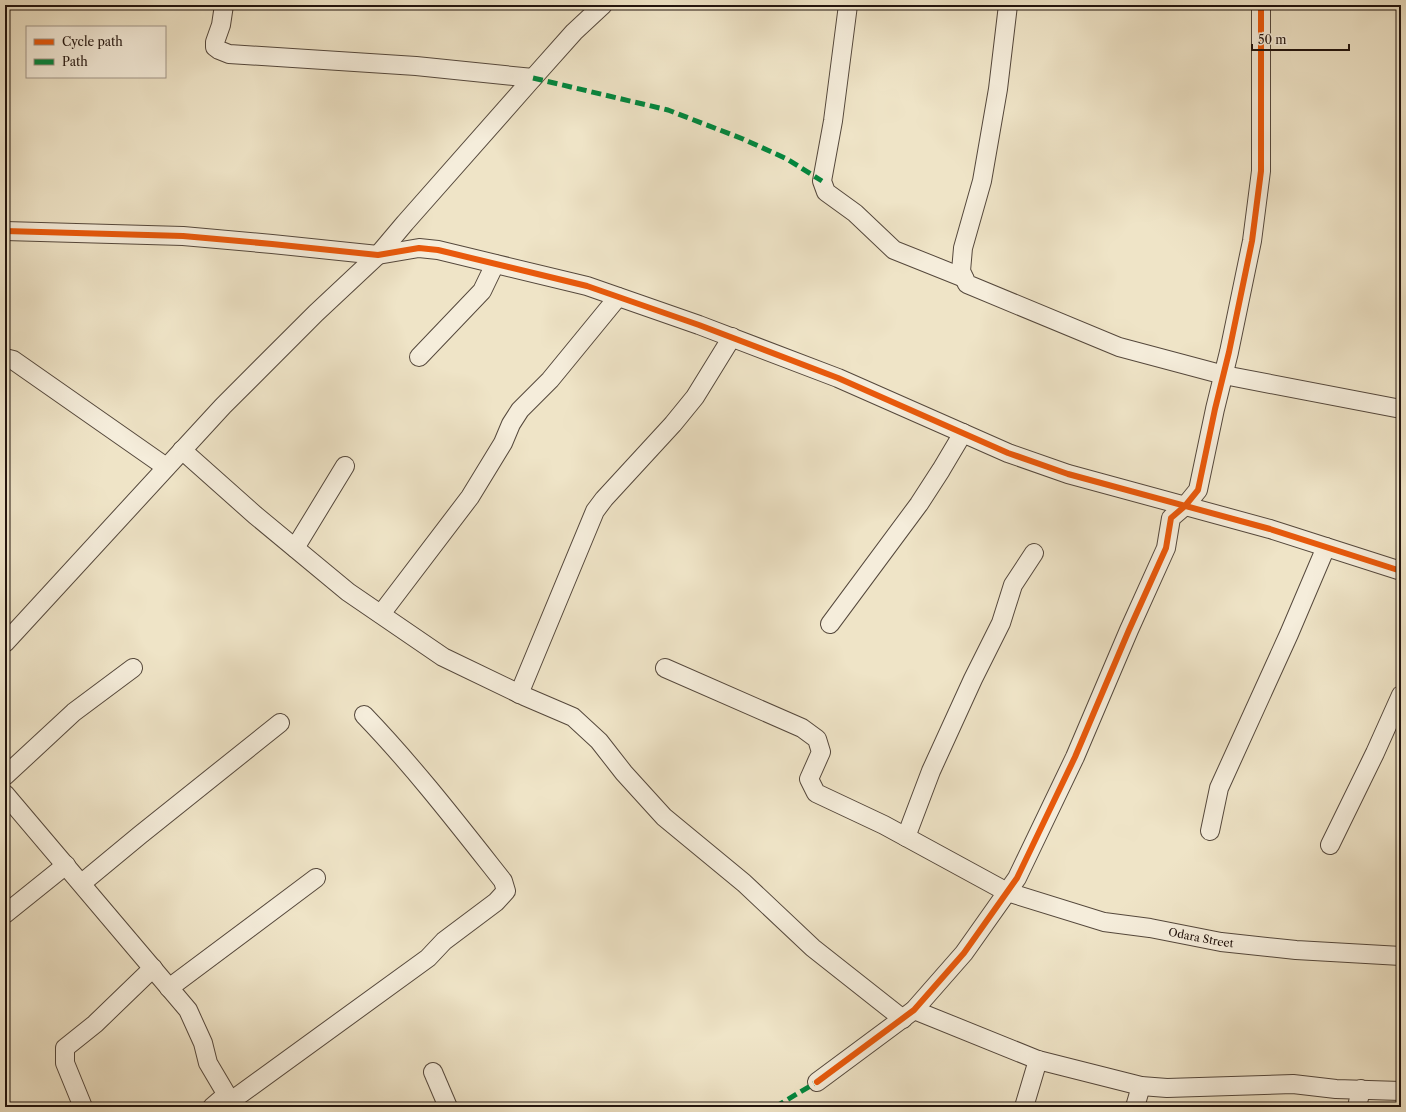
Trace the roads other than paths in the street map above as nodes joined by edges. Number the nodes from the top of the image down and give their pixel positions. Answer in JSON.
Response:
{"nodes":[{"id":1,"x":224,"y":5,"type":"edge"},
{"id":2,"x":603,"y":5,"type":"edge"},
{"id":3,"x":848,"y":5,"type":"edge"},
{"id":4,"x":1008,"y":5,"type":"edge"},
{"id":5,"x":1261,"y":5,"type":"edge"},
{"id":6,"x":533,"y":78,"type":"junction"},
{"id":7,"x":5,"y":231,"type":"edge"},
{"id":8,"x":378,"y":255,"type":"junction"},
{"id":9,"x":495,"y":264,"type":"junction"},
{"id":10,"x":964,"y":278,"type":"junction"},
{"id":11,"x":618,"y":297,"type":"junction"},
{"id":12,"x":732,"y":337,"type":"junction"},
{"id":13,"x":419,"y":357,"type":"dead end"},
{"id":14,"x":5,"y":358,"type":"edge"},
{"id":15,"x":1224,"y":375,"type":"junction"},
{"id":16,"x":1401,"y":409,"type":"edge"},
{"id":17,"x":963,"y":433,"type":"junction"},
{"id":18,"x":182,"y":450,"type":"junction"},
{"id":19,"x":345,"y":466,"type":"dead end"},
{"id":20,"x":166,"y":467,"type":"junction"},
{"id":21,"x":1185,"y":506,"type":"junction"},
{"id":22,"x":1326,"y":546,"type":"junction"},
{"id":23,"x":295,"y":548,"type":"junction"},
{"id":24,"x":1034,"y":553,"type":"dead end"},
{"id":25,"x":1401,"y":571,"type":"edge"},
{"id":26,"x":381,"y":614,"type":"junction"},
{"id":27,"x":830,"y":624,"type":"dead end"},
{"id":28,"x":5,"y":643,"type":"edge"},
{"id":29,"x":133,"y":668,"type":"dead end"},
{"id":30,"x":665,"y":668,"type":"dead end"},
{"id":31,"x":520,"y":694,"type":"junction"},
{"id":32,"x":1401,"y":695,"type":"edge"},
{"id":33,"x":364,"y":715,"type":"dead end"},
{"id":34,"x":280,"y":723,"type":"dead end"},
{"id":35,"x":5,"y":776,"type":"edge"},
{"id":36,"x":5,"y":794,"type":"edge"},
{"id":37,"x":1210,"y":831,"type":"dead end"},
{"id":38,"x":906,"y":837,"type":"junction"},
{"id":39,"x":1330,"y":845,"type":"dead end"},
{"id":40,"x":66,"y":865,"type":"junction"},
{"id":41,"x":316,"y":878,"type":"dead end"},
{"id":42,"x":82,"y":883,"type":"junction"},
{"id":43,"x":1007,"y":892,"type":"junction"},
{"id":44,"x":5,"y":914,"type":"edge"},
{"id":45,"x":1401,"y":956,"type":"edge"},
{"id":46,"x":153,"y":968,"type":"junction"},
{"id":47,"x":169,"y":988,"type":"junction"},
{"id":48,"x":908,"y":1015,"type":"junction"},
{"id":49,"x":1038,"y":1060,"type":"junction"},
{"id":50,"x":433,"y":1072,"type":"dead end"},
{"id":51,"x":817,"y":1082,"type":"dead end"},
{"id":52,"x":1141,"y":1086,"type":"junction"},
{"id":53,"x":1361,"y":1090,"type":"junction"},
{"id":54,"x":1401,"y":1091,"type":"edge"},
{"id":55,"x":230,"y":1101,"type":"edge"},
{"id":56,"x":84,"y":1107,"type":"edge"},
{"id":57,"x":212,"y":1107,"type":"edge"},
{"id":58,"x":448,"y":1107,"type":"edge"},
{"id":59,"x":1024,"y":1107,"type":"edge"},
{"id":60,"x":1135,"y":1107,"type":"edge"},
{"id":61,"x":1357,"y":1107,"type":"edge"}],
"edges":[{"from":1,"to":6,"type":"street"},
{"from":2,"to":6,"type":"street"},
{"from":3,"to":10,"type":"street"},
{"from":4,"to":10,"type":"street"},
{"from":5,"to":15,"type":"street"},
{"from":6,"to":8,"type":"street"},
{"from":7,"to":8,"type":"street"},
{"from":8,"to":9,"type":"street"},
{"from":8,"to":18,"type":"street"},
{"from":9,"to":11,"type":"street"},
{"from":9,"to":13,"type":"street"},
{"from":10,"to":15,"type":"street"},
{"from":11,"to":12,"type":"street"},
{"from":11,"to":26,"type":"street"},
{"from":12,"to":17,"type":"street"},
{"from":12,"to":31,"type":"street"},
{"from":14,"to":20,"type":"street"},
{"from":15,"to":16,"type":"street"},
{"from":15,"to":21,"type":"street"},
{"from":17,"to":21,"type":"street"},
{"from":17,"to":27,"type":"street"},
{"from":18,"to":20,"type":"street"},
{"from":18,"to":23,"type":"street"},
{"from":19,"to":23,"type":"street"},
{"from":20,"to":28,"type":"street"},
{"from":21,"to":22,"type":"street"},
{"from":21,"to":43,"type":"street"},
{"from":22,"to":25,"type":"street"},
{"from":22,"to":37,"type":"street"},
{"from":23,"to":26,"type":"street"},
{"from":24,"to":38,"type":"street"},
{"from":26,"to":31,"type":"street"},
{"from":29,"to":35,"type":"street"},
{"from":30,"to":38,"type":"street","name":"Odara Street"},
{"from":31,"to":48,"type":"street"},
{"from":32,"to":39,"type":"street"},
{"from":33,"to":55,"type":"street"},
{"from":34,"to":42,"type":"street"},
{"from":36,"to":40,"type":"street"},
{"from":38,"to":43,"type":"street","name":"Odara Street"},
{"from":40,"to":42,"type":"street"},
{"from":40,"to":44,"type":"street"},
{"from":41,"to":47,"type":"street"},
{"from":42,"to":46,"type":"street"},
{"from":43,"to":45,"type":"street","name":"Odara Street"},
{"from":43,"to":48,"type":"street"},
{"from":46,"to":47,"type":"street"},
{"from":46,"to":56,"type":"street"},
{"from":47,"to":55,"type":"street"},
{"from":48,"to":49,"type":"street"},
{"from":48,"to":51,"type":"street"},
{"from":49,"to":52,"type":"street"},
{"from":49,"to":59,"type":"street"},
{"from":50,"to":58,"type":"street"},
{"from":52,"to":53,"type":"street"},
{"from":52,"to":60,"type":"street"},
{"from":53,"to":54,"type":"street"},
{"from":53,"to":61,"type":"street"},
{"from":55,"to":57,"type":"street"}]}
